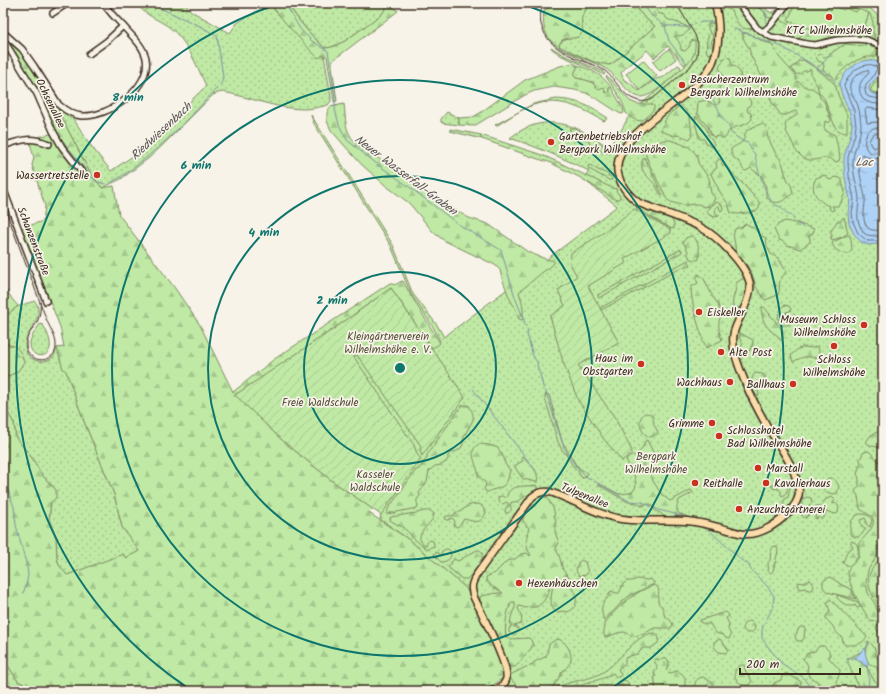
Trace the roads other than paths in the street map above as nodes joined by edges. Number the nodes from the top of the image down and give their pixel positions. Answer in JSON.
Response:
{"nodes":[{"id":1,"x":68,"y":3,"type":"edge"},
{"id":2,"x":103,"y":3,"type":"edge"},
{"id":3,"x":715,"y":3,"type":"edge"},
{"id":4,"x":738,"y":3,"type":"edge"},
{"id":5,"x":788,"y":3,"type":"edge"},
{"id":6,"x":53,"y":12,"type":"dead end"},
{"id":7,"x":123,"y":26,"type":"junction"},
{"id":8,"x":3,"y":32,"type":"edge"},
{"id":9,"x":763,"y":32,"type":"junction"},
{"id":10,"x":3,"y":39,"type":"edge"},
{"id":11,"x":883,"y":46,"type":"edge"},
{"id":12,"x":89,"y":54,"type":"dead end"},
{"id":13,"x":49,"y":144,"type":"dead end"},
{"id":14,"x":3,"y":146,"type":"edge"},
{"id":15,"x":84,"y":175,"type":"dead end"},
{"id":16,"x":3,"y":188,"type":"edge"},
{"id":17,"x":46,"y":301,"type":"dead end"},
{"id":18,"x":492,"y":691,"type":"edge"}],
"edges":[{"from":1,"to":6,"type":"street"},
{"from":2,"to":7,"type":"street"},
{"from":3,"to":18,"type":"main road","name":"Tulpenallee"},
{"from":4,"to":9,"type":"street"},
{"from":5,"to":9,"type":"street"},
{"from":7,"to":8,"type":"street"},
{"from":7,"to":12,"type":"street"},
{"from":9,"to":11,"type":"street"},
{"from":10,"to":15,"type":"street","name":"Ochsenallee"},
{"from":13,"to":14,"type":"street"},
{"from":16,"to":17,"type":"street","name":"Schanzenstraße"}]}
